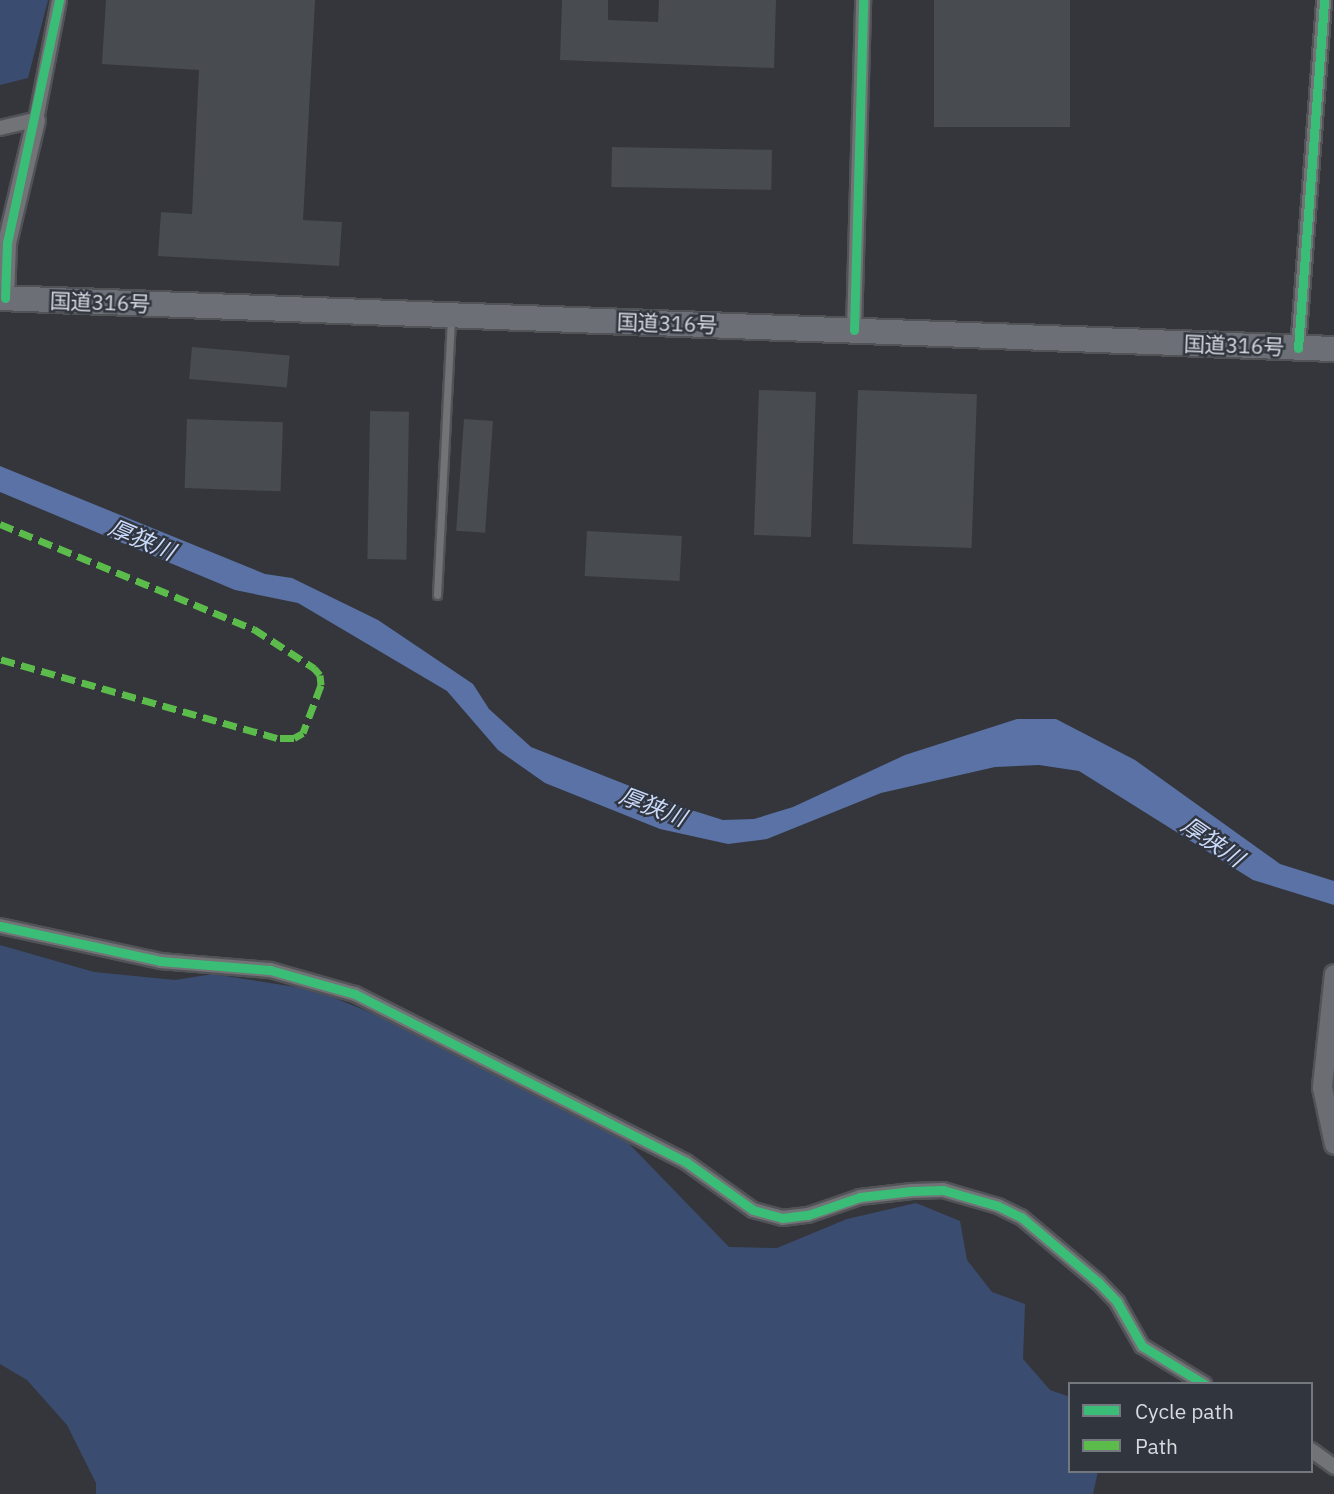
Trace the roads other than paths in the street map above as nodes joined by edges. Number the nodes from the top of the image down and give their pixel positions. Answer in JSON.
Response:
{"nodes":[{"id":1,"x":59,"y":0,"type":"edge"},
{"id":2,"x":863,"y":0,"type":"edge"},
{"id":3,"x":1324,"y":0,"type":"edge"},
{"id":4,"x":36,"y":120,"type":"junction"},
{"id":5,"x":0,"y":128,"type":"edge"},
{"id":6,"x":3,"y":298,"type":"edge"},
{"id":7,"x":452,"y":314,"type":"junction"},
{"id":8,"x":855,"y":330,"type":"junction"},
{"id":9,"x":1298,"y":348,"type":"junction"},
{"id":10,"x":1334,"y":349,"type":"edge"},
{"id":11,"x":437,"y":595,"type":"dead end"},
{"id":12,"x":0,"y":926,"type":"edge"},
{"id":13,"x":1334,"y":976,"type":"edge"},
{"id":14,"x":1334,"y":1144,"type":"edge"},
{"id":15,"x":1201,"y":1382,"type":"edge"},
{"id":16,"x":1313,"y":1451,"type":"edge"},
{"id":17,"x":1334,"y":1467,"type":"edge"}],
"edges":[{"from":1,"to":4,"type":"street"},
{"from":2,"to":8,"type":"street"},
{"from":3,"to":9,"type":"street"},
{"from":4,"to":5,"type":"street"},
{"from":4,"to":6,"type":"street"},
{"from":6,"to":7,"type":"highway","name":"国道316号"},
{"from":7,"to":8,"type":"highway","name":"国道316号"},
{"from":7,"to":11,"type":"lane"},
{"from":8,"to":9,"type":"highway","name":"国道316号"},
{"from":9,"to":10,"type":"highway","name":"国道316号"},
{"from":12,"to":15,"type":"street"},
{"from":13,"to":14,"type":"main road"},
{"from":16,"to":17,"type":"street"}]}
